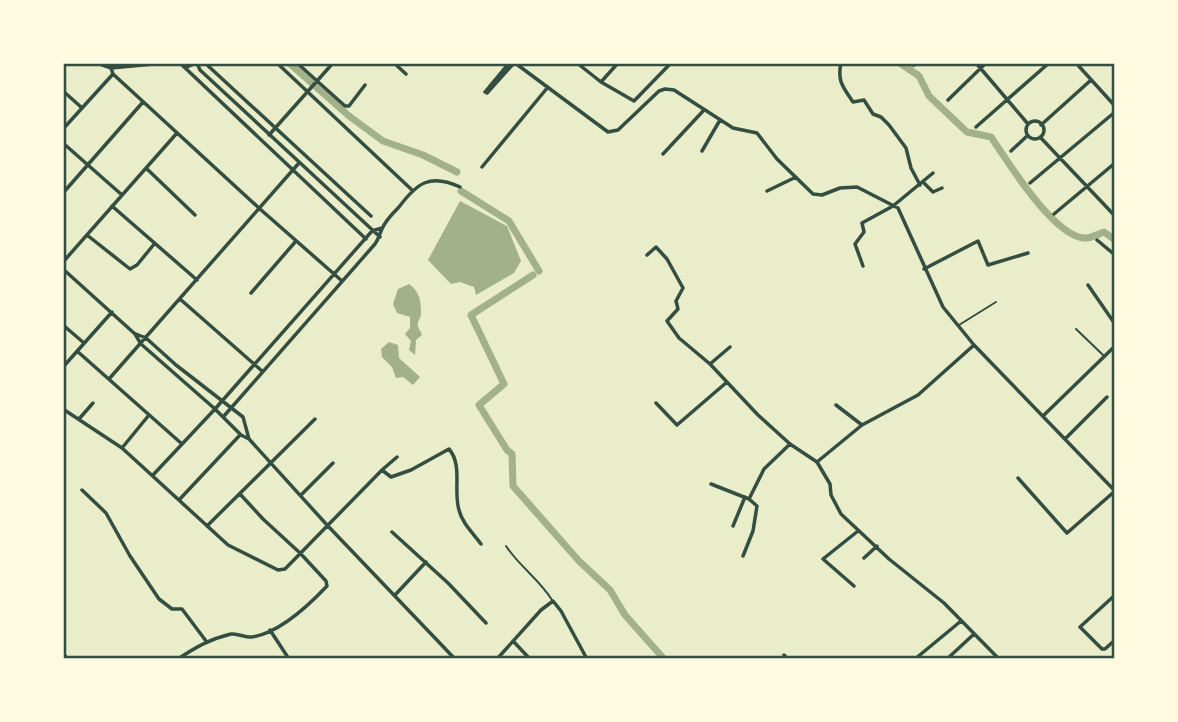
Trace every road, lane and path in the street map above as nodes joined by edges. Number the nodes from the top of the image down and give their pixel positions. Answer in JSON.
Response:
{"nodes":[{"id":1,"x":97,"y":63,"type":"edge"},
{"id":2,"x":113,"y":63,"type":"edge"},
{"id":3,"x":163,"y":63,"type":"edge"},
{"id":4,"x":196,"y":63,"type":"edge"},
{"id":5,"x":205,"y":63,"type":"edge"},
{"id":6,"x":276,"y":63,"type":"edge"},
{"id":7,"x":297,"y":63,"type":"edge"},
{"id":8,"x":333,"y":63,"type":"edge"},
{"id":9,"x":394,"y":63,"type":"edge"},
{"id":10,"x":513,"y":63,"type":"edge"},
{"id":11,"x":577,"y":63,"type":"edge"},
{"id":12,"x":618,"y":63,"type":"edge"},
{"id":13,"x":671,"y":63,"type":"edge"},
{"id":14,"x":841,"y":63,"type":"edge"},
{"id":15,"x":907,"y":63,"type":"edge"},
{"id":16,"x":918,"y":63,"type":"edge"},
{"id":17,"x":976,"y":63,"type":"edge"},
{"id":18,"x":986,"y":63,"type":"edge"},
{"id":19,"x":1049,"y":63,"type":"edge"},
{"id":20,"x":1076,"y":63,"type":"edge"},
{"id":21,"x":180,"y":64,"type":"edge"},
{"id":22,"x":110,"y":68,"type":"junction"},
{"id":23,"x":981,"y":68,"type":"junction"},
{"id":24,"x":113,"y":74,"type":"junction"},
{"id":25,"x":406,"y":74,"type":"dead end"},
{"id":26,"x":1091,"y":80,"type":"junction"},
{"id":27,"x":316,"y":82,"type":"junction"},
{"id":28,"x":601,"y":82,"type":"junction"},
{"id":29,"x":365,"y":85,"type":"dead end"},
{"id":30,"x":548,"y":87,"type":"junction"},
{"id":31,"x":309,"y":90,"type":"junction"},
{"id":32,"x":63,"y":91,"type":"edge"},
{"id":33,"x":486,"y":92,"type":"dead end"},
{"id":34,"x":1008,"y":99,"type":"junction"},
{"id":35,"x":948,"y":100,"type":"dead end"},
{"id":36,"x":143,"y":102,"type":"junction"},
{"id":37,"x":1115,"y":106,"type":"edge"},
{"id":38,"x":81,"y":107,"type":"junction"},
{"id":39,"x":704,"y":110,"type":"junction"},
{"id":40,"x":1115,"y":112,"type":"edge"},
{"id":41,"x":720,"y":120,"type":"junction"},
{"id":42,"x":1028,"y":124,"type":"junction"},
{"id":43,"x":1041,"y":125,"type":"junction"},
{"id":44,"x":976,"y":127,"type":"dead end"},
{"id":45,"x":276,"y":128,"type":"junction"},
{"id":46,"x":63,"y":129,"type":"edge"},
{"id":47,"x":177,"y":134,"type":"junction"},
{"id":48,"x":269,"y":135,"type":"junction"},
{"id":49,"x":1028,"y":136,"type":"junction"},
{"id":50,"x":1040,"y":138,"type":"junction"},
{"id":51,"x":63,"y":143,"type":"edge"},
{"id":52,"x":702,"y":151,"type":"dead end"},
{"id":53,"x":1011,"y":151,"type":"dead end"},
{"id":54,"x":663,"y":154,"type":"dead end"},
{"id":55,"x":1060,"y":159,"type":"junction"},
{"id":56,"x":299,"y":163,"type":"junction"},
{"id":57,"x":1115,"y":163,"type":"edge"},
{"id":58,"x":88,"y":165,"type":"junction"},
{"id":59,"x":482,"y":167,"type":"dead end"},
{"id":60,"x":146,"y":169,"type":"junction"},
{"id":61,"x":292,"y":171,"type":"junction"},
{"id":62,"x":933,"y":173,"type":"dead end"},
{"id":63,"x":796,"y":177,"type":"junction"},
{"id":64,"x":922,"y":183,"type":"junction"},
{"id":65,"x":1030,"y":183,"type":"dead end"},
{"id":66,"x":1087,"y":186,"type":"junction"},
{"id":67,"x":460,"y":187,"type":"dead end"},
{"id":68,"x":942,"y":188,"type":"dead end"},
{"id":69,"x":412,"y":190,"type":"junction"},
{"id":70,"x":767,"y":191,"type":"dead end"},
{"id":71,"x":63,"y":193,"type":"edge"},
{"id":72,"x":122,"y":195,"type":"junction"},
{"id":73,"x":113,"y":206,"type":"junction"},
{"id":74,"x":893,"y":206,"type":"junction"},
{"id":75,"x":260,"y":209,"type":"junction"},
{"id":76,"x":1054,"y":214,"type":"dead end"},
{"id":77,"x":195,"y":215,"type":"dead end"},
{"id":78,"x":371,"y":216,"type":"dead end"},
{"id":79,"x":1115,"y":216,"type":"edge"},
{"id":80,"x":382,"y":228,"type":"junction"},
{"id":81,"x":372,"y":231,"type":"junction"},
{"id":82,"x":87,"y":235,"type":"junction"},
{"id":83,"x":380,"y":237,"type":"junction"},
{"id":84,"x":366,"y":239,"type":"junction"},
{"id":85,"x":1097,"y":240,"type":"dead end"},
{"id":86,"x":296,"y":241,"type":"junction"},
{"id":87,"x":155,"y":243,"type":"junction"},
{"id":88,"x":1028,"y":253,"type":"dead end"},
{"id":89,"x":647,"y":255,"type":"dead end"},
{"id":90,"x":1115,"y":255,"type":"edge"},
{"id":91,"x":63,"y":262,"type":"edge"},
{"id":92,"x":863,"y":266,"type":"dead end"},
{"id":93,"x":924,"y":269,"type":"junction"},
{"id":94,"x":63,"y":270,"type":"edge"},
{"id":95,"x":335,"y":274,"type":"junction"},
{"id":96,"x":197,"y":280,"type":"junction"},
{"id":97,"x":342,"y":281,"type":"junction"},
{"id":98,"x":1088,"y":285,"type":"dead end"},
{"id":99,"x":251,"y":293,"type":"dead end"},
{"id":100,"x":180,"y":299,"type":"junction"},
{"id":101,"x":996,"y":302,"type":"dead end"},
{"id":102,"x":112,"y":312,"type":"junction"},
{"id":103,"x":1115,"y":324,"type":"edge"},
{"id":104,"x":63,"y":325,"type":"edge"},
{"id":105,"x":959,"y":325,"type":"junction"},
{"id":106,"x":1076,"y":329,"type":"dead end"},
{"id":107,"x":135,"y":334,"type":"junction"},
{"id":108,"x":146,"y":338,"type":"junction"},
{"id":109,"x":85,"y":343,"type":"junction"},
{"id":110,"x":141,"y":344,"type":"junction"},
{"id":111,"x":974,"y":345,"type":"junction"},
{"id":112,"x":730,"y":346,"type":"dead end"},
{"id":113,"x":1115,"y":346,"type":"edge"},
{"id":114,"x":77,"y":351,"type":"junction"},
{"id":115,"x":1104,"y":356,"type":"junction"},
{"id":116,"x":254,"y":364,"type":"junction"},
{"id":117,"x":710,"y":364,"type":"junction"},
{"id":118,"x":63,"y":367,"type":"edge"},
{"id":119,"x":262,"y":371,"type":"junction"},
{"id":120,"x":109,"y":379,"type":"junction"},
{"id":121,"x":727,"y":382,"type":"junction"},
{"id":122,"x":1107,"y":397,"type":"dead end"},
{"id":123,"x":222,"y":401,"type":"junction"},
{"id":124,"x":93,"y":403,"type":"dead end"},
{"id":125,"x":656,"y":403,"type":"dead end"},
{"id":126,"x":836,"y":405,"type":"dead end"},
{"id":127,"x":231,"y":407,"type":"junction"},
{"id":128,"x":63,"y":409,"type":"edge"},
{"id":129,"x":215,"y":409,"type":"junction"},
{"id":130,"x":149,"y":415,"type":"junction"},
{"id":131,"x":224,"y":416,"type":"junction"},
{"id":132,"x":1043,"y":416,"type":"junction"},
{"id":133,"x":79,"y":419,"type":"junction"},
{"id":134,"x":315,"y":419,"type":"dead end"},
{"id":135,"x":862,"y":425,"type":"junction"},
{"id":136,"x":241,"y":435,"type":"junction"},
{"id":137,"x":249,"y":439,"type":"junction"},
{"id":138,"x":1065,"y":439,"type":"junction"},
{"id":139,"x":183,"y":444,"type":"junction"},
{"id":140,"x":790,"y":444,"type":"junction"},
{"id":141,"x":122,"y":448,"type":"junction"},
{"id":142,"x":397,"y":457,"type":"dead end"},
{"id":143,"x":270,"y":461,"type":"junction"},
{"id":144,"x":817,"y":462,"type":"junction"},
{"id":145,"x":333,"y":463,"type":"dead end"},
{"id":146,"x":382,"y":470,"type":"junction"},
{"id":147,"x":152,"y":475,"type":"junction"},
{"id":148,"x":1018,"y":478,"type":"dead end"},
{"id":149,"x":711,"y":484,"type":"dead end"},
{"id":150,"x":82,"y":490,"type":"dead end"},
{"id":151,"x":240,"y":494,"type":"junction"},
{"id":152,"x":301,"y":495,"type":"junction"},
{"id":153,"x":747,"y":498,"type":"junction"},
{"id":154,"x":179,"y":500,"type":"junction"},
{"id":155,"x":327,"y":525,"type":"junction"},
{"id":156,"x":207,"y":526,"type":"junction"},
{"id":157,"x":733,"y":526,"type":"dead end"},
{"id":158,"x":858,"y":531,"type":"junction"},
{"id":159,"x":392,"y":532,"type":"dead end"},
{"id":160,"x":481,"y":544,"type":"dead end"},
{"id":161,"x":506,"y":546,"type":"dead end"},
{"id":162,"x":877,"y":546,"type":"junction"},
{"id":163,"x":300,"y":553,"type":"junction"},
{"id":164,"x":743,"y":556,"type":"dead end"},
{"id":165,"x":864,"y":558,"type":"dead end"},
{"id":166,"x":426,"y":562,"type":"junction"},
{"id":167,"x":854,"y":586,"type":"dead end"},
{"id":168,"x":1115,"y":594,"type":"edge"},
{"id":169,"x":395,"y":595,"type":"junction"},
{"id":170,"x":553,"y":601,"type":"junction"},
{"id":171,"x":961,"y":621,"type":"junction"},
{"id":172,"x":486,"y":623,"type":"dead end"},
{"id":173,"x":270,"y":630,"type":"junction"},
{"id":174,"x":974,"y":634,"type":"junction"},
{"id":175,"x":1115,"y":640,"type":"edge"},
{"id":176,"x":206,"y":641,"type":"junction"},
{"id":177,"x":513,"y":641,"type":"junction"},
{"id":178,"x":63,"y":652,"type":"edge"},
{"id":179,"x":286,"y":658,"type":"edge"},
{"id":180,"x":67,"y":659,"type":"edge"},
{"id":181,"x":178,"y":659,"type":"edge"},
{"id":182,"x":455,"y":659,"type":"edge"},
{"id":183,"x":496,"y":659,"type":"edge"},
{"id":184,"x":530,"y":659,"type":"edge"},
{"id":185,"x":587,"y":659,"type":"edge"},
{"id":186,"x":915,"y":659,"type":"edge"},
{"id":187,"x":947,"y":659,"type":"edge"},
{"id":188,"x":999,"y":659,"type":"edge"}],
"edges":[{"from":1,"to":22,"type":"street"},
{"from":2,"to":22,"type":"street"},
{"from":3,"to":22,"type":"street"},
{"from":4,"to":21,"type":"street"},
{"from":4,"to":48,"type":"street"},
{"from":5,"to":45,"type":"street"},
{"from":6,"to":31,"type":"street"},
{"from":7,"to":27,"type":"street"},
{"from":8,"to":27,"type":"street"},
{"from":9,"to":25,"type":"street"},
{"from":10,"to":30,"type":"street"},
{"from":10,"to":33,"type":"street"},
{"from":11,"to":28,"type":"street"},
{"from":12,"to":28,"type":"street"},
{"from":13,"to":28,"type":"street"},
{"from":14,"to":64,"type":"street"},
{"from":15,"to":16,"type":"street"},
{"from":17,"to":23,"type":"street"},
{"from":18,"to":23,"type":"street"},
{"from":19,"to":34,"type":"street"},
{"from":20,"to":26,"type":"street"},
{"from":21,"to":61,"type":"street"},
{"from":22,"to":24,"type":"street"},
{"from":23,"to":34,"type":"street"},
{"from":23,"to":35,"type":"street"},
{"from":24,"to":36,"type":"street"},
{"from":24,"to":38,"type":"street"},
{"from":26,"to":37,"type":"street"},
{"from":26,"to":43,"type":"street"},
{"from":27,"to":29,"type":"street"},
{"from":27,"to":31,"type":"street"},
{"from":30,"to":39,"type":"street"},
{"from":30,"to":59,"type":"street"},
{"from":31,"to":45,"type":"street"},
{"from":31,"to":69,"type":"street"},
{"from":32,"to":38,"type":"street"},
{"from":34,"to":42,"type":"street"},
{"from":34,"to":44,"type":"street"},
{"from":36,"to":47,"type":"street"},
{"from":36,"to":58,"type":"street"},
{"from":38,"to":46,"type":"street"},
{"from":39,"to":41,"type":"street"},
{"from":39,"to":54,"type":"street"},
{"from":40,"to":55,"type":"street"},
{"from":41,"to":52,"type":"street"},
{"from":41,"to":63,"type":"street"},
{"from":42,"to":43,"type":"street"},
{"from":42,"to":49,"type":"street"},
{"from":43,"to":50,"type":"street"},
{"from":45,"to":48,"type":"street"},
{"from":45,"to":78,"type":"street"},
{"from":47,"to":60,"type":"street"},
{"from":47,"to":75,"type":"street"},
{"from":48,"to":56,"type":"street"},
{"from":49,"to":50,"type":"street"},
{"from":49,"to":53,"type":"street"},
{"from":50,"to":55,"type":"street"},
{"from":51,"to":58,"type":"street"},
{"from":55,"to":65,"type":"street"},
{"from":55,"to":66,"type":"street"},
{"from":56,"to":61,"type":"street"},
{"from":56,"to":81,"type":"street"},
{"from":57,"to":66,"type":"street"},
{"from":58,"to":71,"type":"street"},
{"from":58,"to":72,"type":"street"},
{"from":60,"to":72,"type":"street"},
{"from":60,"to":77,"type":"street"},
{"from":61,"to":75,"type":"street"},
{"from":61,"to":84,"type":"street"},
{"from":62,"to":64,"type":"street"},
{"from":63,"to":70,"type":"street"},
{"from":63,"to":74,"type":"street"},
{"from":64,"to":68,"type":"street"},
{"from":64,"to":74,"type":"street"},
{"from":66,"to":76,"type":"street"},
{"from":66,"to":79,"type":"street"},
{"from":67,"to":69,"type":"street"},
{"from":69,"to":80,"type":"street"},
{"from":72,"to":73,"type":"street"},
{"from":73,"to":82,"type":"street"},
{"from":73,"to":87,"type":"street"},
{"from":74,"to":92,"type":"street"},
{"from":74,"to":93,"type":"street"},
{"from":75,"to":86,"type":"street"},
{"from":75,"to":96,"type":"street"},
{"from":80,"to":81,"type":"street"},
{"from":80,"to":83,"type":"street"},
{"from":81,"to":83,"type":"street"},
{"from":81,"to":84,"type":"street"},
{"from":82,"to":87,"type":"street"},
{"from":82,"to":91,"type":"street"},
{"from":83,"to":97,"type":"street"},
{"from":84,"to":95,"type":"street"},
{"from":85,"to":90,"type":"street"},
{"from":86,"to":95,"type":"street"},
{"from":86,"to":99,"type":"street"},
{"from":87,"to":96,"type":"street"},
{"from":88,"to":93,"type":"street"},
{"from":89,"to":117,"type":"street"},
{"from":93,"to":105,"type":"street"},
{"from":94,"to":102,"type":"street"},
{"from":95,"to":97,"type":"street"},
{"from":95,"to":116,"type":"street"},
{"from":96,"to":100,"type":"street"},
{"from":97,"to":119,"type":"street"},
{"from":98,"to":103,"type":"street"},
{"from":100,"to":108,"type":"street"},
{"from":100,"to":116,"type":"street"},
{"from":101,"to":105,"type":"lane"},
{"from":102,"to":107,"type":"street"},
{"from":102,"to":109,"type":"street"},
{"from":104,"to":109,"type":"street"},
{"from":105,"to":111,"type":"street"},
{"from":106,"to":115,"type":"lane"},
{"from":107,"to":108,"type":"street"},
{"from":107,"to":110,"type":"street"},
{"from":108,"to":110,"type":"street"},
{"from":108,"to":123,"type":"street"},
{"from":109,"to":114,"type":"street"},
{"from":110,"to":120,"type":"street"},
{"from":110,"to":129,"type":"street"},
{"from":111,"to":132,"type":"street"},
{"from":111,"to":135,"type":"street"},
{"from":112,"to":117,"type":"street"},
{"from":113,"to":115,"type":"street"},
{"from":114,"to":118,"type":"street"},
{"from":114,"to":120,"type":"street"},
{"from":115,"to":132,"type":"street"},
{"from":116,"to":119,"type":"street"},
{"from":116,"to":123,"type":"street"},
{"from":117,"to":121,"type":"street"},
{"from":119,"to":127,"type":"street"},
{"from":120,"to":130,"type":"street"},
{"from":121,"to":125,"type":"street"},
{"from":121,"to":140,"type":"street"},
{"from":122,"to":138,"type":"street"},
{"from":123,"to":127,"type":"street"},
{"from":123,"to":129,"type":"street"},
{"from":124,"to":133,"type":"street"},
{"from":126,"to":135,"type":"street"},
{"from":127,"to":131,"type":"street"},
{"from":127,"to":137,"type":"street"},
{"from":128,"to":133,"type":"street"},
{"from":129,"to":131,"type":"street"},
{"from":129,"to":139,"type":"street"},
{"from":130,"to":139,"type":"street"},
{"from":130,"to":141,"type":"street"},
{"from":131,"to":136,"type":"street"},
{"from":132,"to":138,"type":"street"},
{"from":133,"to":141,"type":"street"},
{"from":134,"to":143,"type":"street"},
{"from":135,"to":144,"type":"street"},
{"from":136,"to":137,"type":"street"},
{"from":136,"to":154,"type":"street"},
{"from":137,"to":143,"type":"street"},
{"from":138,"to":148,"type":"street"},
{"from":139,"to":147,"type":"street"},
{"from":140,"to":144,"type":"street"},
{"from":140,"to":153,"type":"street"},
{"from":141,"to":147,"type":"street"},
{"from":142,"to":146,"type":"street"},
{"from":143,"to":151,"type":"street"},
{"from":143,"to":152,"type":"street"},
{"from":144,"to":158,"type":"street"},
{"from":145,"to":152,"type":"street"},
{"from":146,"to":155,"type":"street"},
{"from":146,"to":160,"type":"street"},
{"from":147,"to":154,"type":"street"},
{"from":149,"to":153,"type":"street"},
{"from":150,"to":176,"type":"street"},
{"from":151,"to":156,"type":"street"},
{"from":151,"to":163,"type":"street"},
{"from":152,"to":155,"type":"street"},
{"from":153,"to":157,"type":"street"},
{"from":153,"to":164,"type":"street"},
{"from":154,"to":156,"type":"street"},
{"from":155,"to":163,"type":"street"},
{"from":155,"to":169,"type":"street"},
{"from":156,"to":163,"type":"street"},
{"from":158,"to":162,"type":"street"},
{"from":158,"to":167,"type":"street"},
{"from":159,"to":166,"type":"street"},
{"from":161,"to":170,"type":"lane"},
{"from":162,"to":165,"type":"street"},
{"from":162,"to":171,"type":"street"},
{"from":163,"to":173,"type":"street"},
{"from":166,"to":169,"type":"street"},
{"from":166,"to":172,"type":"street"},
{"from":168,"to":175,"type":"street"},
{"from":169,"to":182,"type":"street"},
{"from":170,"to":177,"type":"street"},
{"from":170,"to":185,"type":"street"},
{"from":171,"to":174,"type":"street"},
{"from":171,"to":186,"type":"street"},
{"from":173,"to":176,"type":"street"},
{"from":173,"to":179,"type":"street"},
{"from":174,"to":187,"type":"street"},
{"from":174,"to":188,"type":"street"},
{"from":176,"to":181,"type":"street"},
{"from":177,"to":183,"type":"street"},
{"from":177,"to":184,"type":"street"},
{"from":178,"to":180,"type":"street"}]}
